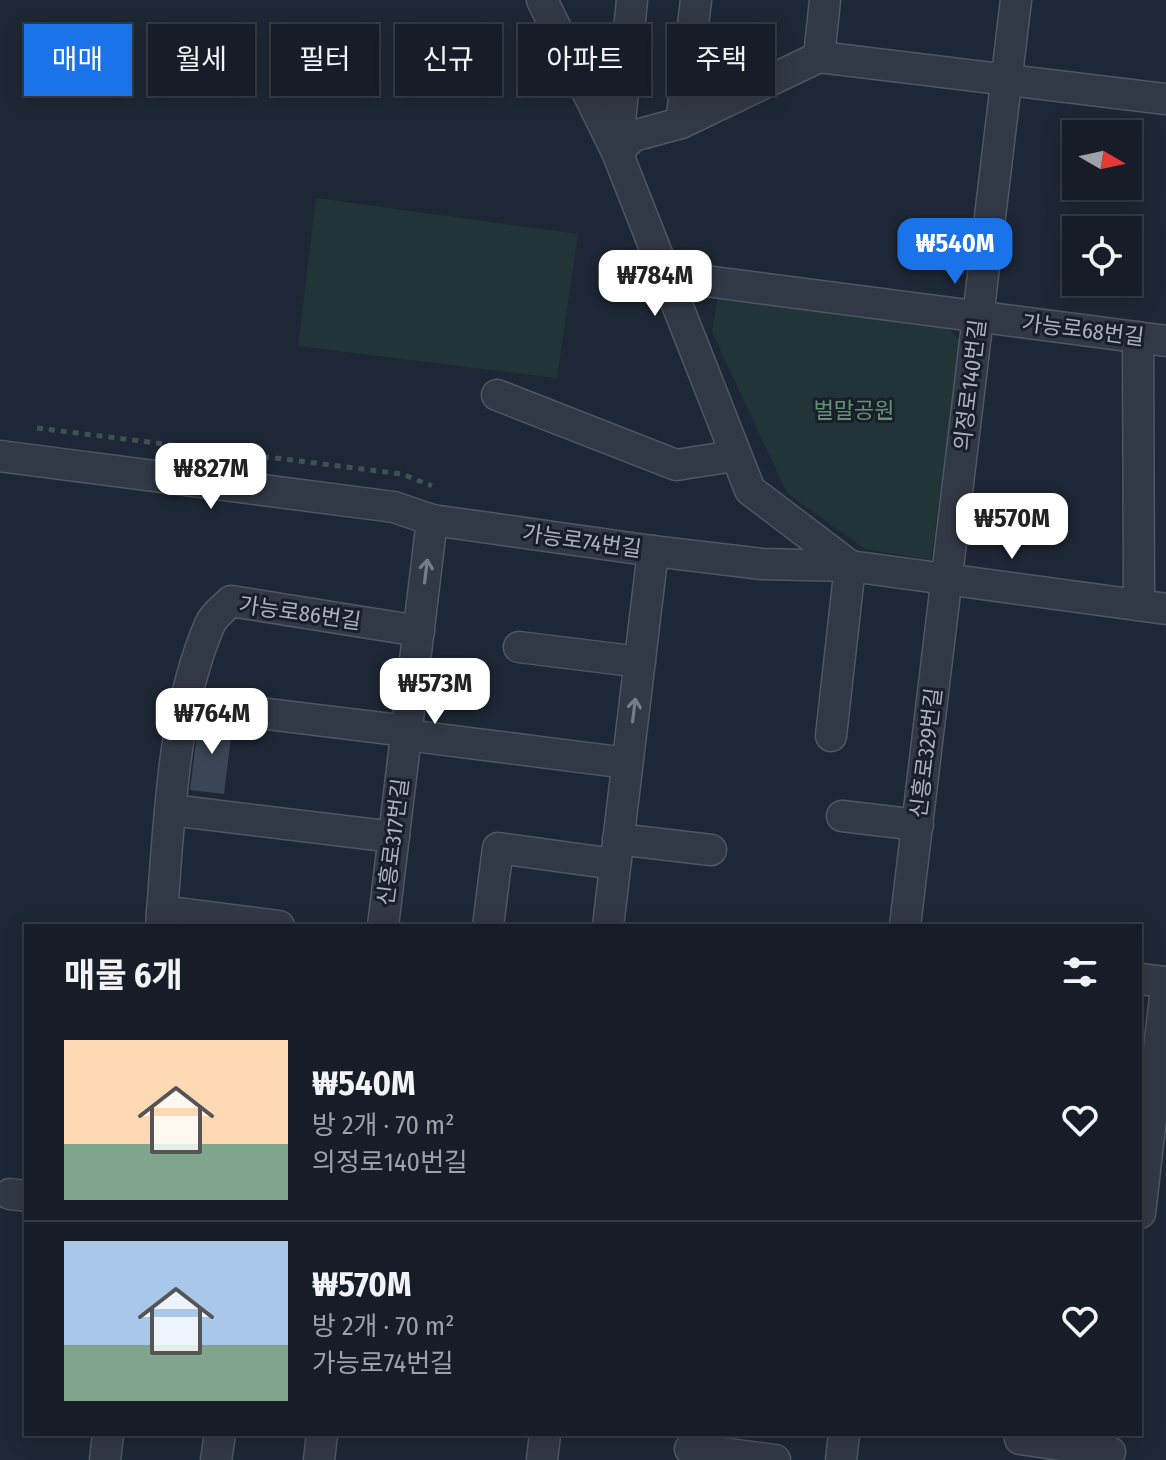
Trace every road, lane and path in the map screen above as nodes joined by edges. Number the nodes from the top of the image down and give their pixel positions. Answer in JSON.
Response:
{"nodes":[{"id":1,"x":542,"y":0,"type":"edge"},
{"id":2,"x":632,"y":0,"type":"edge"},
{"id":3,"x":696,"y":0,"type":"edge"},
{"id":4,"x":825,"y":0,"type":"edge"},
{"id":5,"x":1016,"y":0,"type":"edge"},
{"id":6,"x":819,"y":57,"type":"junction"},
{"id":7,"x":1006,"y":80,"type":"junction"},
{"id":8,"x":1166,"y":99,"type":"edge"},
{"id":9,"x":681,"y":123,"type":"junction"},
{"id":10,"x":617,"y":152,"type":"junction"},
{"id":11,"x":668,"y":276,"type":"junction"},
{"id":12,"x":978,"y":316,"type":"junction"},
{"id":13,"x":1152,"y":339,"type":"edge"},
{"id":14,"x":497,"y":395,"type":"dead end"},
{"id":15,"x":37,"y":428,"type":"dead end"},
{"id":16,"x":0,"y":456,"type":"edge"},
{"id":17,"x":734,"y":456,"type":"junction"},
{"id":18,"x":440,"y":490,"type":"dead end"},
{"id":19,"x":432,"y":520,"type":"junction"},
{"id":20,"x":653,"y":551,"type":"junction"},
{"id":21,"x":850,"y":566,"type":"junction"},
{"id":22,"x":947,"y":579,"type":"junction"},
{"id":23,"x":1153,"y":607,"type":"edge"},
{"id":24,"x":419,"y":631,"type":"junction"},
{"id":25,"x":519,"y":647,"type":"dead end"},
{"id":26,"x":640,"y":662,"type":"junction"},
{"id":27,"x":186,"y":704,"type":"junction"},
{"id":28,"x":406,"y":733,"type":"junction"},
{"id":29,"x":831,"y":736,"type":"dead end"},
{"id":30,"x":627,"y":763,"type":"junction"},
{"id":31,"x":171,"y":810,"type":"junction"},
{"id":32,"x":842,"y":816,"type":"dead end"},
{"id":33,"x":918,"y":825,"type":"junction"},
{"id":34,"x":394,"y":837,"type":"junction"},
{"id":35,"x":711,"y":850,"type":"dead end"},
{"id":36,"x":617,"y":851,"type":"junction"},
{"id":37,"x":162,"y":919,"type":"edge"},
{"id":38,"x":246,"y":924,"type":"edge"},
{"id":39,"x":383,"y":924,"type":"edge"},
{"id":40,"x":488,"y":924,"type":"edge"},
{"id":41,"x":608,"y":924,"type":"edge"},
{"id":42,"x":905,"y":924,"type":"edge"},
{"id":43,"x":1142,"y":979,"type":"edge"},
{"id":44,"x":1166,"y":982,"type":"edge"},
{"id":45,"x":1166,"y":989,"type":"edge"},
{"id":46,"x":1152,"y":1143,"type":"edge"},
{"id":47,"x":1142,"y":1201,"type":"edge"},
{"id":48,"x":108,"y":1436,"type":"edge"},
{"id":49,"x":220,"y":1436,"type":"edge"},
{"id":50,"x":322,"y":1436,"type":"edge"},
{"id":51,"x":545,"y":1436,"type":"edge"},
{"id":52,"x":844,"y":1436,"type":"edge"},
{"id":53,"x":1020,"y":1439,"type":"dead end"},
{"id":54,"x":690,"y":1449,"type":"dead end"},
{"id":55,"x":1111,"y":1449,"type":"edge"},
{"id":56,"x":105,"y":1460,"type":"edge"},
{"id":57,"x":216,"y":1460,"type":"edge"},
{"id":58,"x":319,"y":1460,"type":"edge"},
{"id":59,"x":542,"y":1460,"type":"edge"},
{"id":60,"x":775,"y":1460,"type":"edge"},
{"id":61,"x":841,"y":1460,"type":"edge"}],
"edges":[{"from":1,"to":10,"type":"street"},
{"from":2,"to":10,"type":"street"},
{"from":3,"to":9,"type":"street"},
{"from":4,"to":6,"type":"street"},
{"from":5,"to":7,"type":"street","name":"의정로140번길"},
{"from":6,"to":7,"type":"street"},
{"from":6,"to":9,"type":"street"},
{"from":7,"to":8,"type":"street"},
{"from":7,"to":12,"type":"street","name":"의정로140번길"},
{"from":9,"to":10,"type":"street"},
{"from":10,"to":11,"type":"street"},
{"from":11,"to":12,"type":"street","name":"가능로68번길"},
{"from":11,"to":17,"type":"street"},
{"from":12,"to":13,"type":"street","name":"가능로68번길"},
{"from":12,"to":22,"type":"street","name":"의정로140번길"},
{"from":13,"to":23,"type":"street"},
{"from":14,"to":17,"type":"street"},
{"from":15,"to":18,"type":"path"},
{"from":16,"to":19,"type":"street","name":"가능로74번길"},
{"from":17,"to":21,"type":"street"},
{"from":19,"to":20,"type":"street","name":"가능로74번길"},
{"from":24,"to":19,"type":"street","name":"신흥로317번길","one_way":true},
{"from":20,"to":21,"type":"street","name":"가능로74번길"},
{"from":20,"to":26,"type":"street"},
{"from":21,"to":22,"type":"street","name":"가능로74번길"},
{"from":21,"to":29,"type":"street"},
{"from":22,"to":23,"type":"street","name":"가능로74번길"},
{"from":22,"to":33,"type":"street","name":"신흥로329번길"},
{"from":24,"to":27,"type":"street","name":"가능로86번길"},
{"from":24,"to":28,"type":"street","name":"신흥로317번길"},
{"from":25,"to":26,"type":"street"},
{"from":30,"to":26,"type":"street","one_way":true},
{"from":27,"to":28,"type":"street"},
{"from":27,"to":31,"type":"street","name":"가능로86번길"},
{"from":28,"to":30,"type":"street"},
{"from":28,"to":34,"type":"street","name":"신흥로317번길"},
{"from":30,"to":36,"type":"street"},
{"from":31,"to":34,"type":"street"},
{"from":31,"to":37,"type":"street","name":"가능로86번길"},
{"from":32,"to":33,"type":"street"},
{"from":33,"to":42,"type":"street","name":"신흥로329번길"},
{"from":34,"to":39,"type":"street","name":"신흥로317번길"},
{"from":35,"to":36,"type":"street"},
{"from":36,"to":40,"type":"street"},
{"from":36,"to":41,"type":"street"},
{"from":37,"to":38,"type":"street"},
{"from":43,"to":44,"type":"street"},
{"from":45,"to":46,"type":"street"},
{"from":46,"to":47,"type":"street"},
{"from":48,"to":56,"type":"street"},
{"from":49,"to":57,"type":"street"},
{"from":50,"to":58,"type":"street"},
{"from":51,"to":59,"type":"street"},
{"from":52,"to":61,"type":"street"},
{"from":53,"to":55,"type":"street"},
{"from":54,"to":60,"type":"street"}]}
